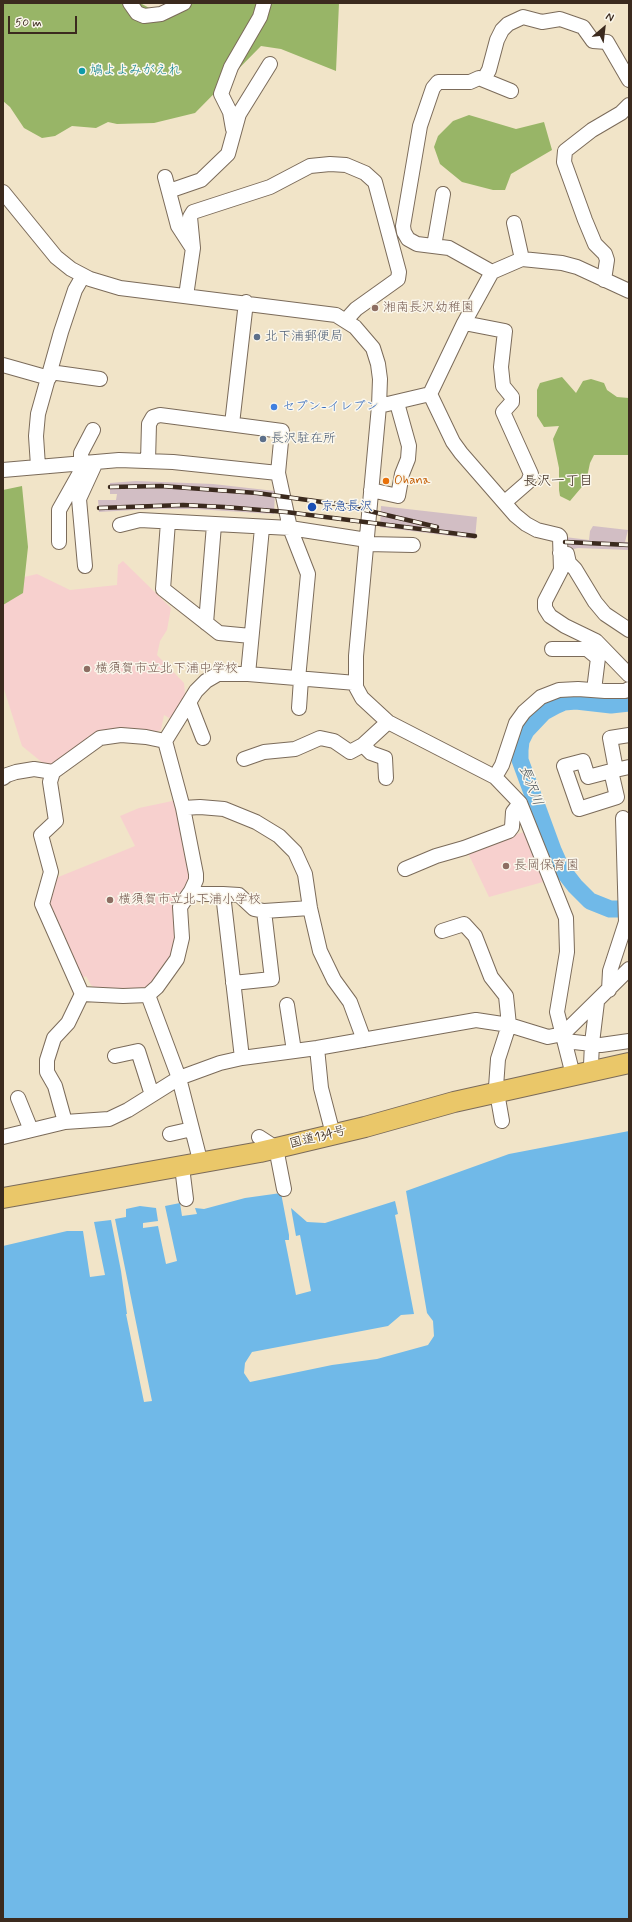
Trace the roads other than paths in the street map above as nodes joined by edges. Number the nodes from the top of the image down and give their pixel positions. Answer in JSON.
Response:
{"nodes":[{"id":1,"x":130,"y":3,"type":"edge"},
{"id":2,"x":184,"y":3,"type":"edge"},
{"id":3,"x":264,"y":3,"type":"edge"},
{"id":4,"x":270,"y":64,"type":"dead end"},
{"id":5,"x":484,"y":79,"type":"junction"},
{"id":6,"x":629,"y":80,"type":"edge"},
{"id":7,"x":511,"y":91,"type":"dead end"},
{"id":8,"x":629,"y":105,"type":"edge"},
{"id":9,"x":234,"y":136,"type":"junction"},
{"id":10,"x":166,"y":177,"type":"dead end"},
{"id":11,"x":169,"y":191,"type":"junction"},
{"id":12,"x":3,"y":192,"type":"edge"},
{"id":13,"x":443,"y":194,"type":"dead end"},
{"id":14,"x":514,"y":223,"type":"dead end"},
{"id":15,"x":434,"y":246,"type":"junction"},
{"id":16,"x":193,"y":248,"type":"junction"},
{"id":17,"x":522,"y":259,"type":"junction"},
{"id":18,"x":492,"y":272,"type":"junction"},
{"id":19,"x":83,"y":276,"type":"junction"},
{"id":20,"x":604,"y":280,"type":"junction"},
{"id":21,"x":629,"y":291,"type":"edge"},
{"id":22,"x":186,"y":296,"type":"junction"},
{"id":23,"x":246,"y":302,"type":"junction"},
{"id":24,"x":346,"y":320,"type":"junction"},
{"id":25,"x":464,"y":323,"type":"junction"},
{"id":26,"x":3,"y":365,"type":"edge"},
{"id":27,"x":50,"y":375,"type":"junction"},
{"id":28,"x":100,"y":379,"type":"dead end"},
{"id":29,"x":430,"y":394,"type":"junction"},
{"id":30,"x":397,"y":403,"type":"junction"},
{"id":31,"x":379,"y":406,"type":"junction"},
{"id":32,"x":232,"y":424,"type":"junction"},
{"id":33,"x":93,"y":430,"type":"dead end"},
{"id":34,"x":148,"y":461,"type":"junction"},
{"id":35,"x":88,"y":462,"type":"junction"},
{"id":36,"x":38,"y":466,"type":"junction"},
{"id":37,"x":3,"y":470,"type":"edge"},
{"id":38,"x":278,"y":473,"type":"junction"},
{"id":39,"x":371,"y":490,"type":"junction"},
{"id":40,"x":505,"y":502,"type":"junction"},
{"id":41,"x":168,"y":522,"type":"junction"},
{"id":42,"x":120,"y":525,"type":"dead end"},
{"id":43,"x":214,"y":525,"type":"junction"},
{"id":44,"x":262,"y":528,"type":"junction"},
{"id":45,"x":290,"y":528,"type":"junction"},
{"id":46,"x":59,"y":542,"type":"dead end"},
{"id":47,"x":367,"y":542,"type":"junction"},
{"id":48,"x":413,"y":545,"type":"dead end"},
{"id":49,"x":560,"y":553,"type":"junction"},
{"id":50,"x":84,"y":566,"type":"dead end"},
{"id":51,"x":206,"y":623,"type":"junction"},
{"id":52,"x":629,"y":630,"type":"edge"},
{"id":53,"x":251,"y":636,"type":"junction"},
{"id":54,"x":552,"y":649,"type":"dead end"},
{"id":55,"x":248,"y":674,"type":"junction"},
{"id":56,"x":629,"y":675,"type":"edge"},
{"id":57,"x":300,"y":679,"type":"junction"},
{"id":58,"x":356,"y":683,"type":"junction"},
{"id":59,"x":629,"y":689,"type":"edge"},
{"id":60,"x":594,"y":690,"type":"junction"},
{"id":61,"x":189,"y":702,"type":"junction"},
{"id":62,"x":299,"y":708,"type":"dead end"},
{"id":63,"x":388,"y":722,"type":"junction"},
{"id":64,"x":629,"y":735,"type":"edge"},
{"id":65,"x":203,"y":738,"type":"dead end"},
{"id":66,"x":165,"y":741,"type":"junction"},
{"id":67,"x":364,"y":745,"type":"junction"},
{"id":68,"x":244,"y":759,"type":"dead end"},
{"id":69,"x":619,"y":770,"type":"edge"},
{"id":70,"x":53,"y":772,"type":"junction"},
{"id":71,"x":495,"y":777,"type":"junction"},
{"id":72,"x":3,"y":778,"type":"edge"},
{"id":73,"x":386,"y":778,"type":"dead end"},
{"id":74,"x":520,"y":803,"type":"junction"},
{"id":75,"x":183,"y":808,"type":"junction"},
{"id":76,"x":623,"y":818,"type":"dead end"},
{"id":77,"x":406,"y":869,"type":"dead end"},
{"id":78,"x":191,"y":891,"type":"junction"},
{"id":79,"x":223,"y":894,"type":"junction"},
{"id":80,"x":310,"y":908,"type":"junction"},
{"id":81,"x":264,"y":911,"type":"junction"},
{"id":82,"x":442,"y":930,"type":"dead end"},
{"id":83,"x":629,"y":969,"type":"edge"},
{"id":84,"x":233,"y":983,"type":"junction"},
{"id":85,"x":610,"y":990,"type":"junction"},
{"id":86,"x":82,"y":994,"type":"junction"},
{"id":87,"x":148,"y":995,"type":"junction"},
{"id":88,"x":597,"y":1002,"type":"junction"},
{"id":89,"x":287,"y":1005,"type":"dead end"},
{"id":90,"x":509,"y":1025,"type":"junction"},
{"id":91,"x":564,"y":1038,"type":"junction"},
{"id":92,"x":364,"y":1040,"type":"junction"},
{"id":93,"x":629,"y":1041,"type":"edge"},
{"id":94,"x":592,"y":1043,"type":"junction"},
{"id":95,"x":317,"y":1048,"type":"junction"},
{"id":96,"x":294,"y":1051,"type":"junction"},
{"id":97,"x":115,"y":1056,"type":"dead end"},
{"id":98,"x":242,"y":1058,"type":"junction"},
{"id":99,"x":629,"y":1063,"type":"edge"},
{"id":100,"x":593,"y":1070,"type":"junction"},
{"id":101,"x":573,"y":1075,"type":"junction"},
{"id":102,"x":179,"y":1078,"type":"junction"},
{"id":103,"x":496,"y":1092,"type":"junction"},
{"id":104,"x":152,"y":1095,"type":"junction"},
{"id":105,"x":18,"y":1098,"type":"dead end"},
{"id":106,"x":502,"y":1121,"type":"dead end"},
{"id":107,"x":65,"y":1122,"type":"junction"},
{"id":108,"x":192,"y":1129,"type":"junction"},
{"id":109,"x":31,"y":1130,"type":"junction"},
{"id":110,"x":170,"y":1134,"type":"dead end"},
{"id":111,"x":334,"y":1134,"type":"junction"},
{"id":112,"x":3,"y":1137,"type":"edge"},
{"id":113,"x":258,"y":1137,"type":"dead end"},
{"id":114,"x":276,"y":1148,"type":"junction"},
{"id":115,"x":191,"y":1165,"type":"junction"},
{"id":116,"x":284,"y":1189,"type":"dead end"},
{"id":117,"x":3,"y":1198,"type":"edge"},
{"id":118,"x":186,"y":1199,"type":"dead end"}],
"edges":[{"from":1,"to":2,"type":"street"},
{"from":3,"to":9,"type":"street"},
{"from":4,"to":9,"type":"street"},
{"from":5,"to":6,"type":"street"},
{"from":5,"to":7,"type":"street"},
{"from":5,"to":15,"type":"street"},
{"from":8,"to":20,"type":"street"},
{"from":9,"to":11,"type":"street"},
{"from":10,"to":11,"type":"street"},
{"from":11,"to":16,"type":"street"},
{"from":12,"to":19,"type":"street"},
{"from":13,"to":15,"type":"street"},
{"from":14,"to":17,"type":"street"},
{"from":15,"to":18,"type":"street"},
{"from":16,"to":22,"type":"street"},
{"from":16,"to":24,"type":"street"},
{"from":17,"to":18,"type":"street"},
{"from":17,"to":20,"type":"street"},
{"from":18,"to":25,"type":"street"},
{"from":19,"to":22,"type":"street"},
{"from":19,"to":27,"type":"street"},
{"from":20,"to":21,"type":"street"},
{"from":22,"to":23,"type":"street"},
{"from":23,"to":24,"type":"street"},
{"from":23,"to":32,"type":"street"},
{"from":24,"to":31,"type":"street"},
{"from":25,"to":29,"type":"street"},
{"from":25,"to":40,"type":"street"},
{"from":26,"to":27,"type":"street"},
{"from":27,"to":28,"type":"street"},
{"from":27,"to":36,"type":"street"},
{"from":29,"to":30,"type":"street"},
{"from":29,"to":40,"type":"street"},
{"from":30,"to":31,"type":"street"},
{"from":30,"to":39,"type":"street"},
{"from":31,"to":39,"type":"street"},
{"from":32,"to":34,"type":"street"},
{"from":32,"to":38,"type":"street"},
{"from":33,"to":35,"type":"street"},
{"from":34,"to":35,"type":"street"},
{"from":34,"to":38,"type":"street"},
{"from":35,"to":36,"type":"street"},
{"from":35,"to":46,"type":"street"},
{"from":35,"to":50,"type":"street"},
{"from":36,"to":37,"type":"street"},
{"from":38,"to":45,"type":"street"},
{"from":39,"to":47,"type":"street"},
{"from":40,"to":49,"type":"street"},
{"from":41,"to":42,"type":"street"},
{"from":41,"to":43,"type":"street"},
{"from":41,"to":51,"type":"street"},
{"from":43,"to":44,"type":"street"},
{"from":43,"to":51,"type":"street"},
{"from":44,"to":45,"type":"street"},
{"from":44,"to":53,"type":"street"},
{"from":45,"to":47,"type":"street"},
{"from":45,"to":57,"type":"street"},
{"from":47,"to":48,"type":"street"},
{"from":47,"to":58,"type":"street"},
{"from":49,"to":52,"type":"street"},
{"from":49,"to":56,"type":"street"},
{"from":51,"to":53,"type":"street"},
{"from":53,"to":55,"type":"street"},
{"from":54,"to":60,"type":"street"},
{"from":55,"to":57,"type":"street"},
{"from":55,"to":61,"type":"street"},
{"from":57,"to":58,"type":"street"},
{"from":57,"to":62,"type":"street"},
{"from":58,"to":63,"type":"street"},
{"from":59,"to":60,"type":"street"},
{"from":60,"to":71,"type":"street"},
{"from":61,"to":65,"type":"street"},
{"from":61,"to":66,"type":"street"},
{"from":63,"to":67,"type":"street"},
{"from":63,"to":71,"type":"street"},
{"from":64,"to":69,"type":"street"},
{"from":66,"to":70,"type":"street"},
{"from":66,"to":75,"type":"street"},
{"from":67,"to":68,"type":"street"},
{"from":67,"to":73,"type":"street"},
{"from":70,"to":72,"type":"street"},
{"from":70,"to":86,"type":"street"},
{"from":71,"to":74,"type":"street"},
{"from":74,"to":77,"type":"street"},
{"from":74,"to":91,"type":"street"},
{"from":75,"to":78,"type":"street"},
{"from":75,"to":80,"type":"street"},
{"from":76,"to":85,"type":"street"},
{"from":78,"to":79,"type":"street"},
{"from":78,"to":87,"type":"street"},
{"from":79,"to":81,"type":"street"},
{"from":79,"to":84,"type":"street"},
{"from":80,"to":81,"type":"street"},
{"from":80,"to":92,"type":"street"},
{"from":81,"to":84,"type":"street"},
{"from":82,"to":90,"type":"street"},
{"from":83,"to":85,"type":"street"},
{"from":84,"to":98,"type":"street"},
{"from":85,"to":88,"type":"street"},
{"from":86,"to":87,"type":"street"},
{"from":86,"to":107,"type":"street"},
{"from":87,"to":102,"type":"street"},
{"from":88,"to":91,"type":"street"},
{"from":88,"to":94,"type":"street"},
{"from":89,"to":96,"type":"street"},
{"from":90,"to":91,"type":"street"},
{"from":90,"to":92,"type":"street"},
{"from":90,"to":103,"type":"street"},
{"from":91,"to":94,"type":"street"},
{"from":91,"to":101,"type":"street"},
{"from":92,"to":95,"type":"street"},
{"from":93,"to":94,"type":"street"},
{"from":94,"to":100,"type":"street"},
{"from":95,"to":96,"type":"street"},
{"from":95,"to":111,"type":"street"},
{"from":96,"to":98,"type":"street"},
{"from":97,"to":104,"type":"street"},
{"from":98,"to":102,"type":"street"},
{"from":99,"to":100,"type":"highway","name":"国道134号"},
{"from":100,"to":101,"type":"highway","name":"国道134号"},
{"from":101,"to":103,"type":"highway","name":"国道134号"},
{"from":102,"to":104,"type":"street"},
{"from":102,"to":108,"type":"street"},
{"from":103,"to":106,"type":"street"},
{"from":103,"to":111,"type":"highway","name":"国道134号"},
{"from":104,"to":107,"type":"street"},
{"from":105,"to":109,"type":"street"},
{"from":107,"to":109,"type":"street"},
{"from":108,"to":110,"type":"street"},
{"from":108,"to":115,"type":"street"},
{"from":109,"to":112,"type":"street"},
{"from":111,"to":114,"type":"highway","name":"国道134号"},
{"from":113,"to":114,"type":"street"},
{"from":114,"to":115,"type":"highway","name":"国道134号"},
{"from":114,"to":116,"type":"street"},
{"from":115,"to":117,"type":"highway","name":"国道134号"},
{"from":115,"to":118,"type":"street"}]}
